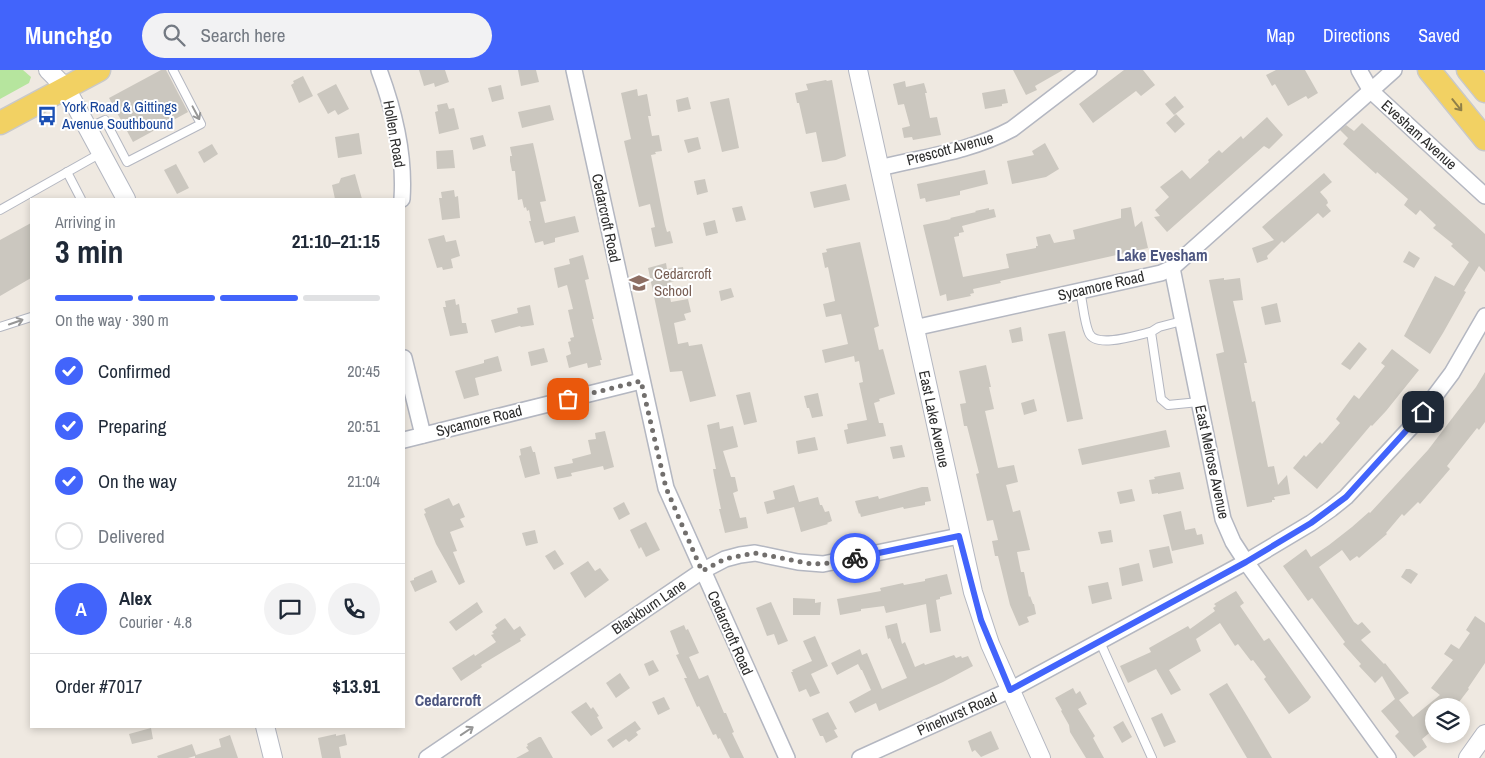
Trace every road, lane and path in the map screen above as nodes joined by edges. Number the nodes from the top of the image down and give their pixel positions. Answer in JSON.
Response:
{"nodes":[{"id":1,"x":48,"y":70,"type":"edge"},
{"id":2,"x":99,"y":70,"type":"edge"},
{"id":3,"x":173,"y":70,"type":"edge"},
{"id":4,"x":379,"y":70,"type":"edge"},
{"id":5,"x":574,"y":70,"type":"edge"},
{"id":6,"x":858,"y":70,"type":"edge"},
{"id":7,"x":1089,"y":70,"type":"edge"},
{"id":8,"x":1359,"y":70,"type":"edge"},
{"id":9,"x":1394,"y":70,"type":"edge"},
{"id":10,"x":1429,"y":70,"type":"edge"},
{"id":11,"x":1468,"y":70,"type":"edge"},
{"id":12,"x":66,"y":88,"type":"junction"},
{"id":13,"x":1371,"y":91,"type":"junction"},
{"id":14,"x":1485,"y":91,"type":"edge"},
{"id":15,"x":0,"y":123,"type":"edge"},
{"id":16,"x":88,"y":128,"type":"junction"},
{"id":17,"x":1485,"y":139,"type":"edge"},
{"id":18,"x":101,"y":153,"type":"junction"},
{"id":19,"x":879,"y":168,"type":"junction"},
{"id":20,"x":67,"y":172,"type":"junction"},
{"id":21,"x":1485,"y":196,"type":"edge"},
{"id":22,"x":80,"y":198,"type":"edge"},
{"id":23,"x":125,"y":198,"type":"edge"},
{"id":24,"x":402,"y":198,"type":"edge"},
{"id":25,"x":0,"y":210,"type":"edge"},
{"id":26,"x":1172,"y":268,"type":"junction"},
{"id":27,"x":1080,"y":291,"type":"junction"},
{"id":28,"x":1485,"y":316,"type":"edge"},
{"id":29,"x":30,"y":317,"type":"edge"},
{"id":30,"x":1182,"y":321,"type":"junction"},
{"id":31,"x":0,"y":327,"type":"edge"},
{"id":32,"x":914,"y":328,"type":"junction"},
{"id":33,"x":1151,"y":332,"type":"junction"},
{"id":34,"x":405,"y":362,"type":"edge"},
{"id":35,"x":641,"y":381,"type":"junction"},
{"id":36,"x":1199,"y":402,"type":"junction"},
{"id":37,"x":423,"y":435,"type":"junction"},
{"id":38,"x":405,"y":440,"type":"edge"},
{"id":39,"x":959,"y":536,"type":"junction"},
{"id":40,"x":1246,"y":562,"type":"junction"},
{"id":41,"x":702,"y":571,"type":"junction"},
{"id":42,"x":1100,"y":642,"type":"junction"},
{"id":43,"x":1010,"y":690,"type":"junction"},
{"id":44,"x":266,"y":728,"type":"edge"},
{"id":45,"x":1485,"y":734,"type":"edge"},
{"id":46,"x":273,"y":758,"type":"edge"},
{"id":47,"x":427,"y":758,"type":"edge"},
{"id":48,"x":787,"y":758,"type":"edge"},
{"id":49,"x":860,"y":758,"type":"edge"},
{"id":50,"x":1041,"y":758,"type":"edge"},
{"id":51,"x":1152,"y":758,"type":"edge"},
{"id":52,"x":1388,"y":758,"type":"edge"},
{"id":53,"x":1468,"y":758,"type":"edge"}],
"edges":[{"from":1,"to":12,"type":"street"},
{"from":2,"to":12,"type":"main road"},
{"from":3,"to":16,"type":"lane","one_way":true},
{"from":4,"to":24,"type":"street","name":"Hollen Road"},
{"from":5,"to":35,"type":"street","name":"Cedarcroft Road"},
{"from":6,"to":19,"type":"street","name":"East Lake Avenue"},
{"from":7,"to":19,"type":"street","name":"Prescott Avenue"},
{"from":8,"to":13,"type":"street","name":"Evesham Avenue"},
{"from":9,"to":13,"type":"street","name":"Sycamore Road"},
{"from":10,"to":17,"type":"main road","one_way":true},
{"from":11,"to":14,"type":"main road"},
{"from":12,"to":15,"type":"main road"},
{"from":12,"to":16,"type":"street"},
{"from":13,"to":21,"type":"street","name":"Evesham Avenue"},
{"from":13,"to":26,"type":"street","name":"Sycamore Road"},
{"from":16,"to":18,"type":"street"},
{"from":18,"to":20,"type":"lane"},
{"from":18,"to":23,"type":"street"},
{"from":19,"to":32,"type":"street","name":"East Lake Avenue"},
{"from":20,"to":22,"type":"lane"},
{"from":20,"to":25,"type":"lane"},
{"from":26,"to":27,"type":"street","name":"Sycamore Road"},
{"from":26,"to":30,"type":"street","name":"East Melrose Avenue"},
{"from":27,"to":32,"type":"street","name":"Sycamore Road"},
{"from":27,"to":33,"type":"lane"},
{"from":28,"to":40,"type":"street","name":"Pinehurst Road"},
{"from":31,"to":29,"type":"lane","one_way":true},
{"from":30,"to":33,"type":"lane"},
{"from":30,"to":36,"type":"street","name":"East Melrose Avenue"},
{"from":32,"to":39,"type":"street","name":"East Lake Avenue"},
{"from":33,"to":36,"type":"lane"},
{"from":34,"to":37,"type":"street"},
{"from":35,"to":37,"type":"street","name":"Sycamore Road"},
{"from":35,"to":41,"type":"street","name":"Cedarcroft Road"},
{"from":36,"to":40,"type":"street","name":"East Melrose Avenue"},
{"from":37,"to":38,"type":"street","name":"Sycamore Road"},
{"from":39,"to":41,"type":"street","name":"Blackburn Lane"},
{"from":39,"to":43,"type":"street","name":"East Lake Avenue"},
{"from":40,"to":42,"type":"street","name":"Pinehurst Road"},
{"from":40,"to":52,"type":"street","name":"East Melrose Avenue"},
{"from":47,"to":41,"type":"street","name":"Blackburn Lane","one_way":true},
{"from":41,"to":48,"type":"street","name":"Cedarcroft Road"},
{"from":42,"to":43,"type":"street","name":"Pinehurst Road"},
{"from":42,"to":51,"type":"lane"},
{"from":43,"to":49,"type":"street","name":"Pinehurst Road"},
{"from":43,"to":50,"type":"street","name":"East Lake Avenue"},
{"from":44,"to":46,"type":"street"},
{"from":45,"to":53,"type":"street"}]}
